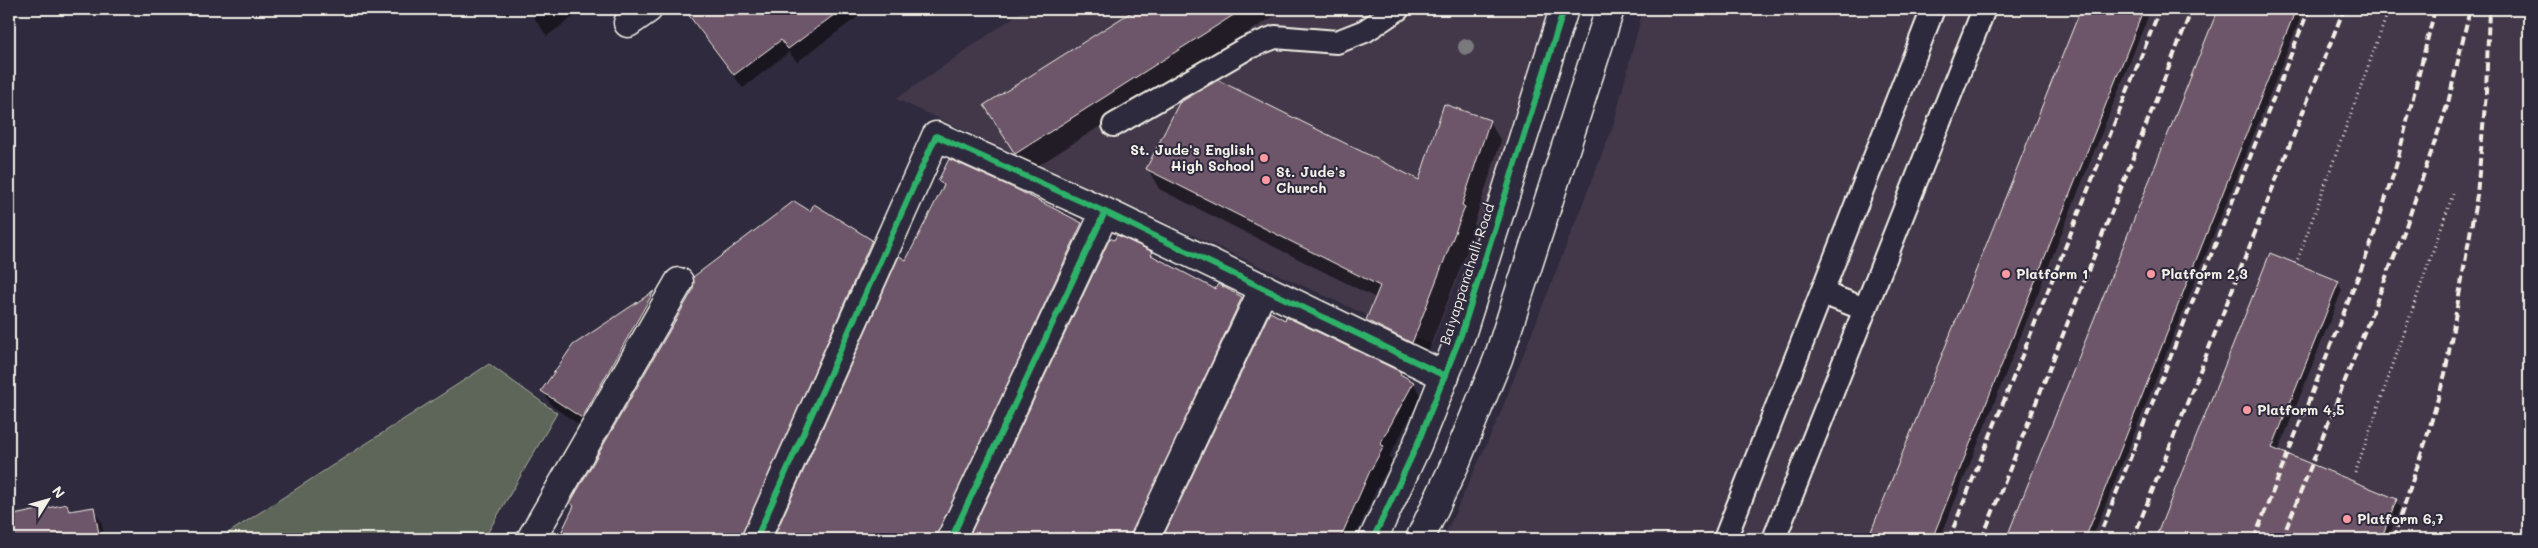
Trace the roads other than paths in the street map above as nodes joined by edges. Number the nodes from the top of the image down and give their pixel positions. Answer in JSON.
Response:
{"nodes":[{"id":1,"x":1398,"y":9,"type":"edge"},
{"id":2,"x":1564,"y":9,"type":"edge"},
{"id":3,"x":1610,"y":9,"type":"edge"},
{"id":4,"x":1933,"y":9,"type":"edge"},
{"id":5,"x":1984,"y":9,"type":"edge"},
{"id":6,"x":1114,"y":125,"type":"dead end"},
{"id":7,"x":1105,"y":212,"type":"junction"},
{"id":8,"x":679,"y":282,"type":"dead end"},
{"id":9,"x":1264,"y":288,"type":"junction"},
{"id":10,"x":1822,"y":293,"type":"junction"},
{"id":11,"x":1865,"y":309,"type":"junction"},
{"id":12,"x":1445,"y":376,"type":"junction"},
{"id":13,"x":531,"y":539,"type":"edge"},
{"id":14,"x":756,"y":539,"type":"edge"},
{"id":15,"x":951,"y":539,"type":"edge"},
{"id":16,"x":1145,"y":539,"type":"edge"},
{"id":17,"x":1373,"y":539,"type":"edge"},
{"id":18,"x":1420,"y":539,"type":"edge"},
{"id":19,"x":1725,"y":539,"type":"edge"},
{"id":20,"x":1774,"y":539,"type":"edge"}],
"edges":[{"from":1,"to":6,"type":"lane"},
{"from":2,"to":12,"type":"street","name":"Baiyappanahalli Road"},
{"from":3,"to":18,"type":"street"},
{"from":4,"to":10,"type":"lane"},
{"from":5,"to":11,"type":"lane"},
{"from":7,"to":9,"type":"street"},
{"from":7,"to":14,"type":"street"},
{"from":7,"to":15,"type":"street"},
{"from":8,"to":13,"type":"street"},
{"from":9,"to":12,"type":"street"},
{"from":9,"to":16,"type":"street"},
{"from":10,"to":11,"type":"lane"},
{"from":10,"to":19,"type":"lane"},
{"from":11,"to":20,"type":"lane"},
{"from":12,"to":17,"type":"street","name":"Baiyappanahalli Road"}]}
